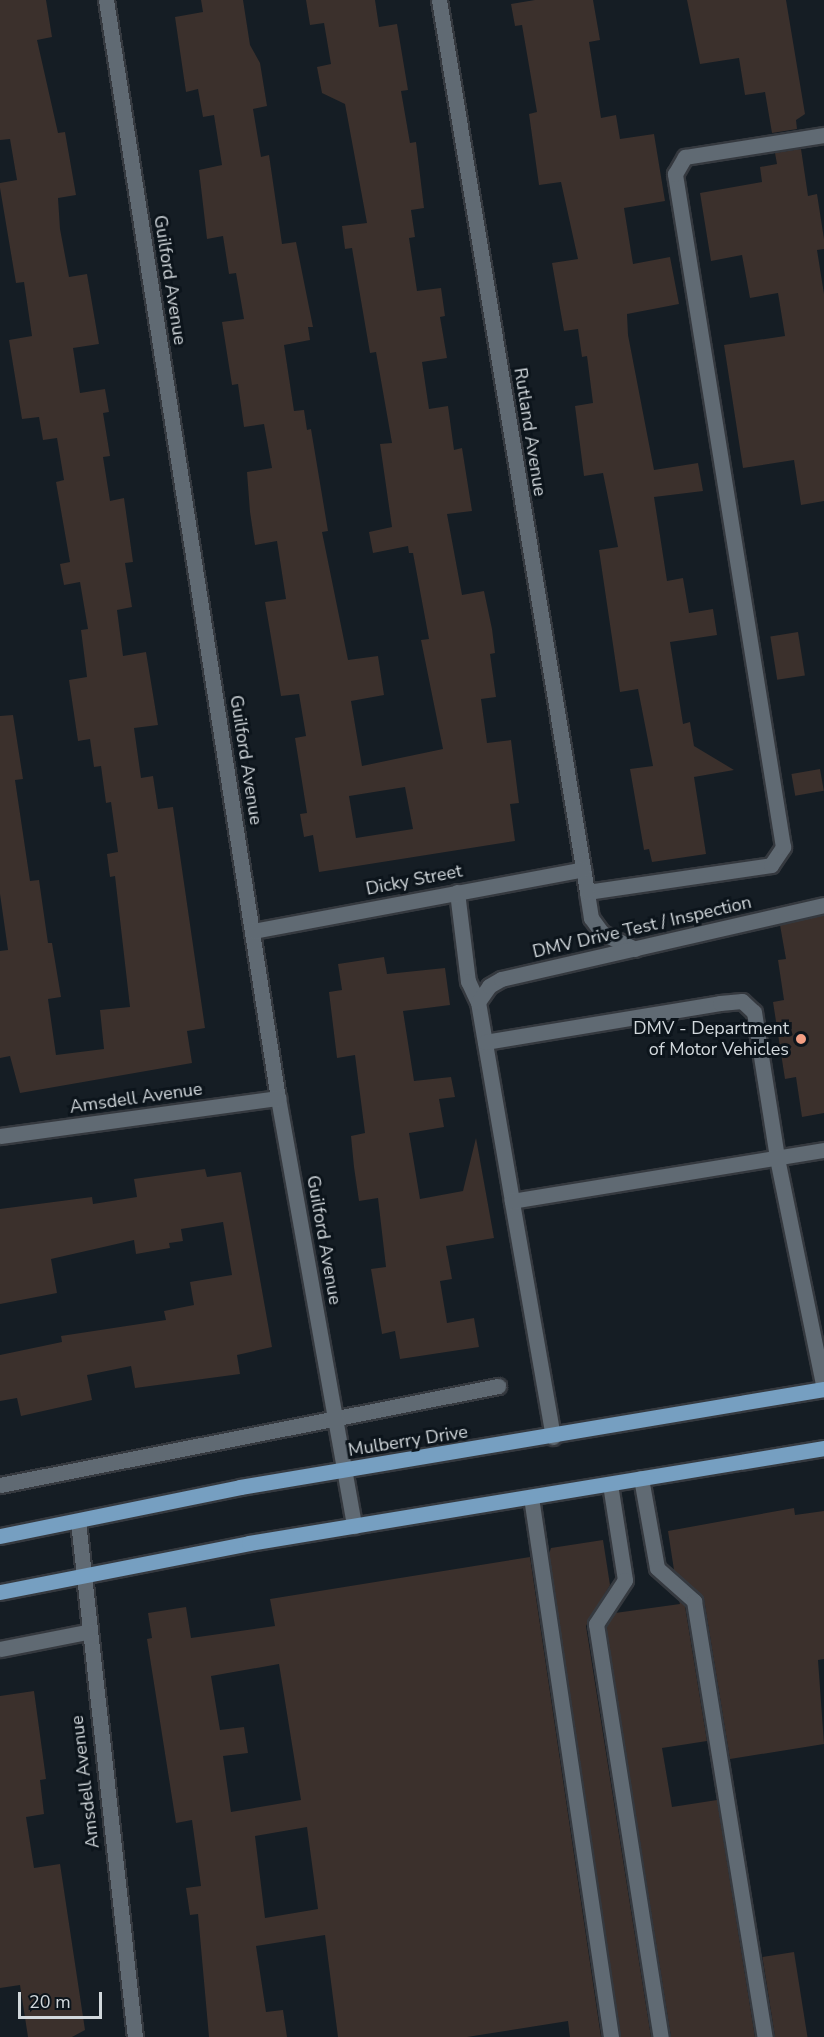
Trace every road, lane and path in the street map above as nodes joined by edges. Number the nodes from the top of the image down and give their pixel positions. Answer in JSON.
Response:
{"nodes":[{"id":1,"x":106,"y":0,"type":"edge"},
{"id":2,"x":439,"y":0,"type":"edge"},
{"id":3,"x":824,"y":135,"type":"edge"},
{"id":4,"x":583,"y":869,"type":"junction"},
{"id":5,"x":457,"y":892,"type":"junction"},
{"id":6,"x":587,"y":892,"type":"junction"},
{"id":7,"x":824,"y":905,"type":"edge"},
{"id":8,"x":253,"y":931,"type":"junction"},
{"id":9,"x":635,"y":949,"type":"junction"},
{"id":10,"x":478,"y":1002,"type":"junction"},
{"id":11,"x":485,"y":1042,"type":"junction"},
{"id":12,"x":278,"y":1098,"type":"junction"},
{"id":13,"x":0,"y":1136,"type":"edge"},
{"id":14,"x":824,"y":1150,"type":"edge"},
{"id":15,"x":777,"y":1158,"type":"junction"},
{"id":16,"x":512,"y":1201,"type":"junction"},
{"id":17,"x":498,"y":1386,"type":"dead end"},
{"id":18,"x":824,"y":1389,"type":"edge"},
{"id":19,"x":336,"y":1419,"type":"junction"},
{"id":20,"x":553,"y":1437,"type":"junction"},
{"id":21,"x":824,"y":1448,"type":"edge"},
{"id":22,"x":346,"y":1470,"type":"junction"},
{"id":23,"x":641,"y":1478,"type":"junction"},
{"id":24,"x":610,"y":1484,"type":"junction"},
{"id":25,"x":0,"y":1485,"type":"edge"},
{"id":26,"x":531,"y":1497,"type":"junction"},
{"id":27,"x":78,"y":1521,"type":"junction"},
{"id":28,"x":354,"y":1526,"type":"junction"},
{"id":29,"x":0,"y":1536,"type":"edge"},
{"id":30,"x":82,"y":1576,"type":"junction"},
{"id":31,"x":0,"y":1592,"type":"edge"},
{"id":32,"x":87,"y":1632,"type":"junction"},
{"id":33,"x":0,"y":1648,"type":"edge"},
{"id":34,"x":135,"y":2037,"type":"edge"},
{"id":35,"x":611,"y":2037,"type":"edge"},
{"id":36,"x":661,"y":2037,"type":"edge"},
{"id":37,"x":765,"y":2037,"type":"edge"}],
"edges":[{"from":1,"to":8,"type":"street","name":"Guilford Avenue"},
{"from":2,"to":4,"type":"street","name":"Rutland Avenue"},
{"from":3,"to":6,"type":"street"},
{"from":4,"to":5,"type":"street","name":"Dicky Street"},
{"from":4,"to":6,"type":"street","name":"Rutland Avenue"},
{"from":5,"to":8,"type":"street","name":"Dicky Street"},
{"from":5,"to":10,"type":"street"},
{"from":6,"to":9,"type":"street","name":"Rutland Avenue"},
{"from":7,"to":9,"type":"street","name":"DMV Drive Test / Inspection"},
{"from":8,"to":12,"type":"street","name":"Guilford Avenue"},
{"from":9,"to":10,"type":"street","name":"DMV Drive Test / Inspection"},
{"from":10,"to":11,"type":"street"},
{"from":11,"to":15,"type":"street"},
{"from":11,"to":16,"type":"street"},
{"from":12,"to":13,"type":"street","name":"Amsdell Avenue"},
{"from":12,"to":19,"type":"street","name":"Guilford Avenue"},
{"from":14,"to":15,"type":"street"},
{"from":15,"to":16,"type":"street"},
{"from":15,"to":18,"type":"street"},
{"from":16,"to":20,"type":"street"},
{"from":17,"to":19,"type":"street"},
{"from":18,"to":20,"type":"main road","name":"Mulberry Drive"},
{"from":19,"to":22,"type":"street","name":"Guilford Avenue"},
{"from":19,"to":25,"type":"street"},
{"from":20,"to":22,"type":"main road","name":"Mulberry Drive"},
{"from":21,"to":23,"type":"main road"},
{"from":22,"to":27,"type":"main road","name":"Mulberry Drive"},
{"from":22,"to":28,"type":"street","name":"Guilford Avenue"},
{"from":23,"to":24,"type":"main road"},
{"from":23,"to":37,"type":"street"},
{"from":24,"to":26,"type":"main road"},
{"from":24,"to":36,"type":"street"},
{"from":26,"to":28,"type":"main road"},
{"from":26,"to":35,"type":"street"},
{"from":27,"to":29,"type":"main road","name":"Mulberry Drive"},
{"from":27,"to":30,"type":"street","name":"Amsdell Avenue"},
{"from":28,"to":30,"type":"main road"},
{"from":30,"to":31,"type":"main road"},
{"from":30,"to":32,"type":"street","name":"Amsdell Avenue"},
{"from":32,"to":33,"type":"street"},
{"from":32,"to":34,"type":"street","name":"Amsdell Avenue"}]}
